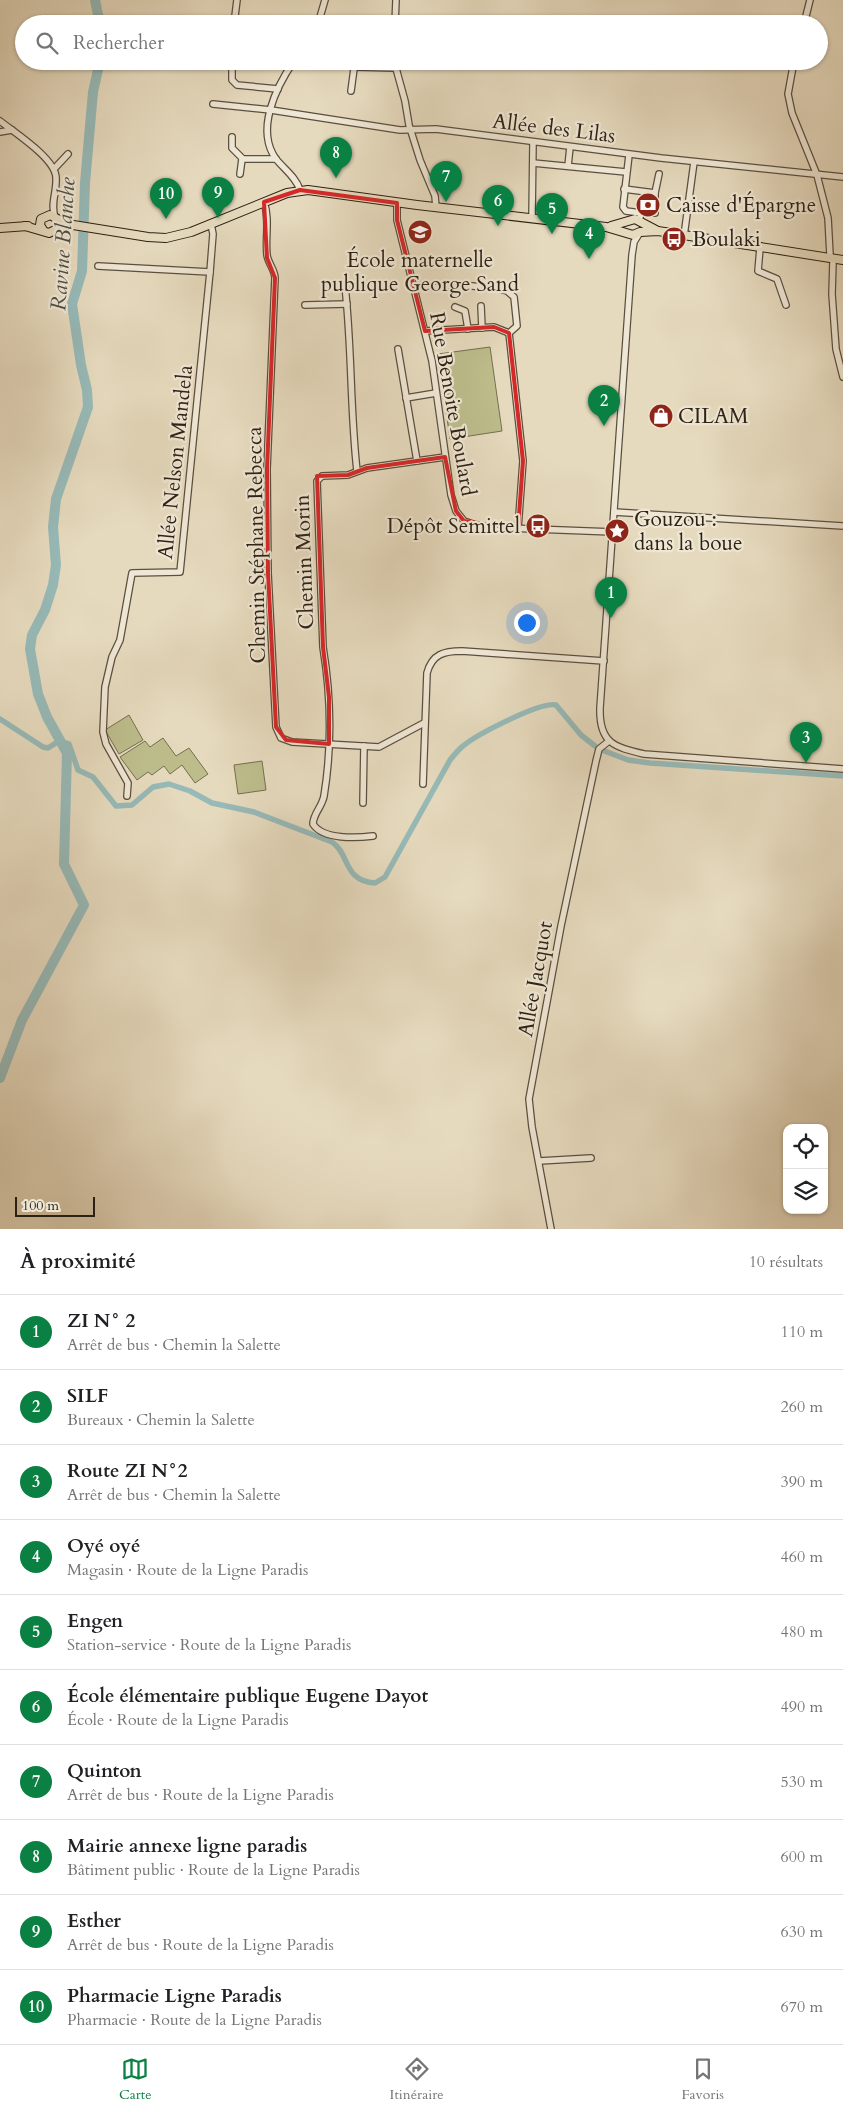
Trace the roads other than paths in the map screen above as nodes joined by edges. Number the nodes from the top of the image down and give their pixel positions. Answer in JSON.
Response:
{"nodes":[{"id":1,"x":237,"y":0,"type":"edge"},
{"id":2,"x":325,"y":0,"type":"edge"},
{"id":3,"x":396,"y":0,"type":"edge"},
{"id":4,"x":810,"y":0,"type":"edge"},
{"id":5,"x":235,"y":15,"type":"edge"},
{"id":6,"x":321,"y":15,"type":"edge"},
{"id":7,"x":395,"y":15,"type":"edge"},
{"id":8,"x":806,"y":15,"type":"edge"},
{"id":9,"x":232,"y":70,"type":"edge"},
{"id":10,"x":289,"y":70,"type":"edge"},
{"id":11,"x":354,"y":70,"type":"edge"},
{"id":12,"x":397,"y":70,"type":"edge"},
{"id":13,"x":792,"y":70,"type":"edge"},
{"id":14,"x":278,"y":89,"type":"junction"},
{"id":15,"x":352,"y":91,"type":"dead end"},
{"id":16,"x":212,"y":104,"type":"dead end"},
{"id":17,"x":271,"y":110,"type":"junction"},
{"id":18,"x":0,"y":121,"type":"edge"},
{"id":19,"x":12,"y":130,"type":"junction"},
{"id":20,"x":410,"y":130,"type":"junction"},
{"id":21,"x":0,"y":132,"type":"edge"},
{"id":22,"x":232,"y":136,"type":"dead end"},
{"id":23,"x":533,"y":142,"type":"junction"},
{"id":24,"x":570,"y":147,"type":"junction"},
{"id":25,"x":68,"y":154,"type":"dead end"},
{"id":26,"x":629,"y":155,"type":"junction"},
{"id":27,"x":242,"y":159,"type":"junction"},
{"id":28,"x":276,"y":159,"type":"junction"},
{"id":29,"x":694,"y":162,"type":"junction"},
{"id":30,"x":533,"y":163,"type":"junction"},
{"id":31,"x":568,"y":166,"type":"junction"},
{"id":32,"x":54,"y":169,"type":"junction"},
{"id":33,"x":626,"y":172,"type":"junction"},
{"id":34,"x":240,"y":174,"type":"dead end"},
{"id":35,"x":659,"y":174,"type":"dead end"},
{"id":36,"x":817,"y":175,"type":"junction"},
{"id":37,"x":843,"y":177,"type":"edge"},
{"id":38,"x":624,"y":189,"type":"junction"},
{"id":39,"x":300,"y":190,"type":"junction"},
{"id":40,"x":655,"y":193,"type":"junction"},
{"id":41,"x":53,"y":199,"type":"junction"},
{"id":42,"x":264,"y":202,"type":"junction"},
{"id":43,"x":397,"y":203,"type":"junction"},
{"id":44,"x":436,"y":207,"type":"junction"},
{"id":45,"x":56,"y":218,"type":"junction"},
{"id":46,"x":532,"y":218,"type":"junction"},
{"id":47,"x":43,"y":219,"type":"junction"},
{"id":48,"x":626,"y":223,"type":"junction"},
{"id":49,"x":67,"y":224,"type":"junction"},
{"id":50,"x":211,"y":224,"type":"junction"},
{"id":51,"x":640,"y":225,"type":"junction"},
{"id":52,"x":25,"y":226,"type":"junction"},
{"id":53,"x":606,"y":227,"type":"junction"},
{"id":54,"x":0,"y":228,"type":"edge"},
{"id":55,"x":56,"y":229,"type":"junction"},
{"id":56,"x":43,"y":230,"type":"junction"},
{"id":57,"x":627,"y":233,"type":"junction"},
{"id":58,"x":684,"y":236,"type":"junction"},
{"id":59,"x":760,"y":248,"type":"junction"},
{"id":60,"x":632,"y":254,"type":"junction"},
{"id":61,"x":831,"y":259,"type":"junction"},
{"id":62,"x":843,"y":260,"type":"edge"},
{"id":63,"x":98,"y":266,"type":"dead end"},
{"id":64,"x":210,"y":272,"type":"junction"},
{"id":65,"x":414,"y":285,"type":"junction"},
{"id":66,"x":345,"y":286,"type":"dead end"},
{"id":67,"x":347,"y":304,"type":"junction"},
{"id":68,"x":305,"y":305,"type":"dead end"},
{"id":69,"x":786,"y":305,"type":"dead end"},
{"id":70,"x":481,"y":306,"type":"dead end"},
{"id":71,"x":455,"y":308,"type":"dead end"},
{"id":72,"x":482,"y":328,"type":"junction"},
{"id":73,"x":468,"y":329,"type":"junction"},
{"id":74,"x":425,"y":331,"type":"junction"},
{"id":75,"x":509,"y":333,"type":"junction"},
{"id":76,"x":398,"y":349,"type":"dead end"},
{"id":77,"x":843,"y":376,"type":"edge"},
{"id":78,"x":436,"y":393,"type":"junction"},
{"id":79,"x":406,"y":398,"type":"junction"},
{"id":80,"x":445,"y":457,"type":"junction"},
{"id":81,"x":417,"y":461,"type":"junction"},
{"id":82,"x":357,"y":471,"type":"junction"},
{"id":83,"x":614,"y":512,"type":"junction"},
{"id":84,"x":843,"y":526,"type":"edge"},
{"id":85,"x":518,"y":529,"type":"junction"},
{"id":86,"x":612,"y":532,"type":"junction"},
{"id":87,"x":604,"y":661,"type":"junction"},
{"id":88,"x":424,"y":723,"type":"junction"},
{"id":89,"x":609,"y":741,"type":"junction"},
{"id":90,"x":329,"y":744,"type":"junction"},
{"id":91,"x":364,"y":746,"type":"junction"},
{"id":92,"x":843,"y":769,"type":"edge"},
{"id":93,"x":423,"y":784,"type":"dead end"},
{"id":94,"x":127,"y":796,"type":"dead end"},
{"id":95,"x":363,"y":802,"type":"dead end"},
{"id":96,"x":373,"y":836,"type":"dead end"},
{"id":97,"x":591,"y":1158,"type":"dead end"},
{"id":98,"x":539,"y":1161,"type":"junction"},
{"id":99,"x":551,"y":1229,"type":"edge"}],
"edges":[{"from":1,"to":5,"type":"street"},
{"from":2,"to":6,"type":"street"},
{"from":3,"to":7,"type":"street"},
{"from":4,"to":8,"type":"street"},
{"from":9,"to":14,"type":"street"},
{"from":10,"to":14,"type":"street"},
{"from":11,"to":15,"type":"street"},
{"from":12,"to":20,"type":"street"},
{"from":13,"to":36,"type":"street"},
{"from":14,"to":17,"type":"street"},
{"from":16,"to":17,"type":"street","name":"Allée des Lilas"},
{"from":17,"to":20,"type":"street","name":"Allée des Lilas"},
{"from":17,"to":28,"type":"street"},
{"from":18,"to":19,"type":"street"},
{"from":19,"to":21,"type":"street"},
{"from":19,"to":32,"type":"street"},
{"from":20,"to":23,"type":"street","name":"Allée des Lilas"},
{"from":20,"to":44,"type":"street"},
{"from":22,"to":27,"type":"street"},
{"from":23,"to":24,"type":"street","name":"Allée des Lilas"},
{"from":23,"to":30,"type":"street"},
{"from":24,"to":26,"type":"street","name":"Allée des Lilas"},
{"from":24,"to":31,"type":"street"},
{"from":25,"to":32,"type":"street"},
{"from":26,"to":29,"type":"street","name":"Allée des Lilas"},
{"from":26,"to":33,"type":"street"},
{"from":27,"to":28,"type":"street"},
{"from":27,"to":34,"type":"street"},
{"from":28,"to":39,"type":"street"},
{"from":29,"to":36,"type":"street","name":"Allée des Lilas"},
{"from":29,"to":58,"type":"street"},
{"from":30,"to":31,"type":"street"},
{"from":30,"to":46,"type":"street"},
{"from":31,"to":33,"type":"street"},
{"from":32,"to":41,"type":"street"},
{"from":33,"to":38,"type":"street"},
{"from":35,"to":40,"type":"street"},
{"from":36,"to":37,"type":"street","name":"Allée des Lilas"},
{"from":36,"to":61,"type":"street"},
{"from":38,"to":40,"type":"street"},
{"from":38,"to":51,"type":"street"},
{"from":39,"to":42,"type":"main road"},
{"from":39,"to":43,"type":"main road"},
{"from":40,"to":51,"type":"street"},
{"from":41,"to":45,"type":"street"},
{"from":41,"to":47,"type":"street"},
{"from":42,"to":50,"type":"main road"},
{"from":42,"to":90,"type":"street","name":"Chemin Stéphane Rebecca"},
{"from":43,"to":44,"type":"main road"},
{"from":43,"to":65,"type":"street","name":"Rue Benoite Boulard"},
{"from":44,"to":46,"type":"main road"},
{"from":45,"to":47,"type":"main road"},
{"from":45,"to":49,"type":"main road"},
{"from":45,"to":55,"type":"main road"},
{"from":46,"to":53,"type":"main road"},
{"from":47,"to":52,"type":"main road"},
{"from":47,"to":56,"type":"main road"},
{"from":48,"to":51,"type":"main road"},
{"from":48,"to":53,"type":"main road"},
{"from":48,"to":57,"type":"main road"},
{"from":49,"to":50,"type":"main road"},
{"from":49,"to":55,"type":"main road"},
{"from":50,"to":64,"type":"street","name":"Allée Nelson Mandela"},
{"from":51,"to":57,"type":"main road"},
{"from":51,"to":58,"type":"main road"},
{"from":51,"to":60,"type":"street"},
{"from":52,"to":54,"type":"main road"},
{"from":52,"to":56,"type":"main road"},
{"from":53,"to":57,"type":"main road"},
{"from":55,"to":56,"type":"main road"},
{"from":57,"to":60,"type":"street"},
{"from":58,"to":59,"type":"main road"},
{"from":59,"to":61,"type":"main road"},
{"from":59,"to":69,"type":"street"},
{"from":60,"to":83,"type":"street"},
{"from":61,"to":62,"type":"main road"},
{"from":61,"to":77,"type":"street"},
{"from":63,"to":64,"type":"street"},
{"from":64,"to":94,"type":"street","name":"Allée Nelson Mandela"},
{"from":65,"to":74,"type":"street","name":"Rue Benoite Boulard"},
{"from":65,"to":75,"type":"street"},
{"from":66,"to":67,"type":"street"},
{"from":67,"to":68,"type":"street"},
{"from":67,"to":82,"type":"street"},
{"from":70,"to":72,"type":"street"},
{"from":71,"to":73,"type":"street"},
{"from":72,"to":73,"type":"street"},
{"from":72,"to":75,"type":"street"},
{"from":73,"to":74,"type":"street"},
{"from":74,"to":78,"type":"street","name":"Rue Benoite Boulard"},
{"from":75,"to":85,"type":"street"},
{"from":76,"to":79,"type":"street"},
{"from":78,"to":79,"type":"street"},
{"from":78,"to":80,"type":"street","name":"Rue Benoite Boulard"},
{"from":79,"to":81,"type":"street"},
{"from":80,"to":81,"type":"street","name":"Chemin Morin"},
{"from":80,"to":85,"type":"street","name":"Rue Benoite Boulard"},
{"from":81,"to":82,"type":"street","name":"Chemin Morin"},
{"from":82,"to":90,"type":"street","name":"Chemin Morin"},
{"from":83,"to":84,"type":"street"},
{"from":83,"to":86,"type":"street"},
{"from":85,"to":86,"type":"street"},
{"from":86,"to":87,"type":"street"},
{"from":87,"to":88,"type":"street"},
{"from":87,"to":89,"type":"street"},
{"from":88,"to":91,"type":"street","name":"Chemin Stéphane Rebecca"},
{"from":88,"to":93,"type":"street"},
{"from":89,"to":92,"type":"street"},
{"from":89,"to":98,"type":"street","name":"Allée Jacquot"},
{"from":90,"to":91,"type":"street","name":"Chemin Stéphane Rebecca"},
{"from":90,"to":96,"type":"street"},
{"from":91,"to":95,"type":"street"},
{"from":97,"to":98,"type":"street"},
{"from":98,"to":99,"type":"street","name":"Allée Jacquot"}]}
